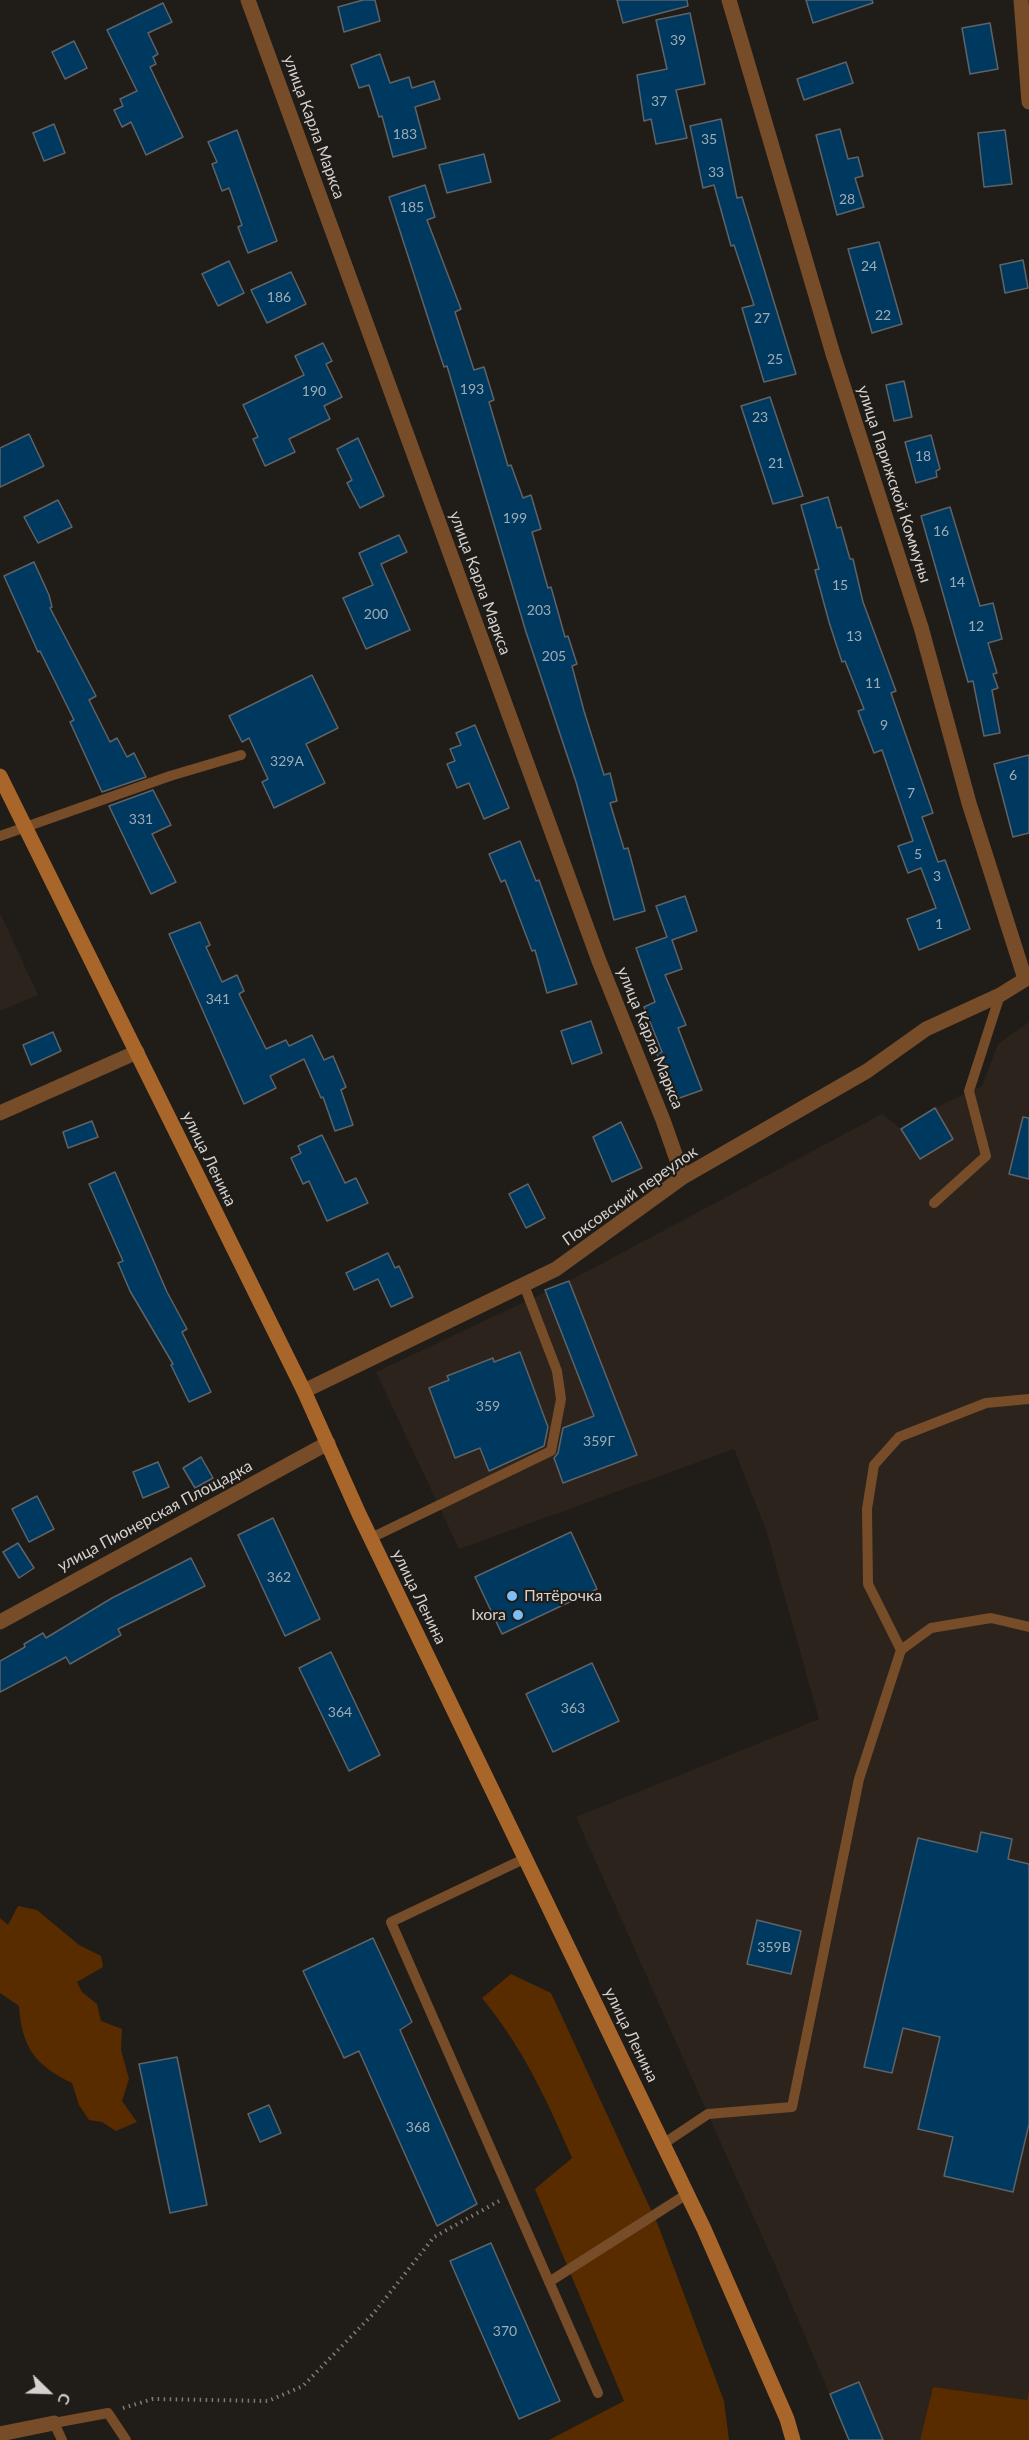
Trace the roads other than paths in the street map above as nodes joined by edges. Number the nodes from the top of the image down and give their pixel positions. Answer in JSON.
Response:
{"nodes":[{"id":1,"x":248,"y":0,"type":"edge"},
{"id":2,"x":729,"y":0,"type":"edge"},
{"id":3,"x":1021,"y":0,"type":"edge"},
{"id":4,"x":1029,"y":102,"type":"edge"},
{"id":5,"x":241,"y":755,"type":"dead end"},
{"id":6,"x":0,"y":776,"type":"edge"},
{"id":7,"x":23,"y":826,"type":"junction"},
{"id":8,"x":0,"y":836,"type":"edge"},
{"id":9,"x":1027,"y":978,"type":"edge"},
{"id":10,"x":1000,"y":995,"type":"junction"},
{"id":11,"x":137,"y":1052,"type":"junction"},
{"id":12,"x":0,"y":1113,"type":"edge"},
{"id":13,"x":683,"y":1178,"type":"junction"},
{"id":14,"x":934,"y":1203,"type":"dead end"},
{"id":15,"x":524,"y":1285,"type":"junction"},
{"id":16,"x":304,"y":1391,"type":"junction"},
{"id":17,"x":1029,"y":1399,"type":"edge"},
{"id":18,"x":328,"y":1443,"type":"junction"},
{"id":19,"x":370,"y":1538,"type":"junction"},
{"id":20,"x":0,"y":1622,"type":"edge"},
{"id":21,"x":1029,"y":1627,"type":"edge"},
{"id":22,"x":901,"y":1650,"type":"junction"},
{"id":23,"x":526,"y":1858,"type":"junction"},
{"id":24,"x":663,"y":2144,"type":"junction"},
{"id":25,"x":687,"y":2194,"type":"junction"},
{"id":26,"x":549,"y":2282,"type":"junction"},
{"id":27,"x":598,"y":2393,"type":"dead end"},
{"id":28,"x":54,"y":2423,"type":"junction"},
{"id":29,"x":0,"y":2434,"type":"edge"},
{"id":30,"x":62,"y":2440,"type":"edge"},
{"id":31,"x":126,"y":2440,"type":"edge"},
{"id":32,"x":793,"y":2440,"type":"edge"}],
"edges":[{"from":1,"to":13,"type":"street","name":"улица Карла Маркса"},
{"from":2,"to":9,"type":"street","name":"улица Парижской Коммуны"},
{"from":3,"to":4,"type":"street"},
{"from":5,"to":7,"type":"lane"},
{"from":6,"to":7,"type":"main road","name":"улица Ленина"},
{"from":7,"to":8,"type":"lane"},
{"from":7,"to":11,"type":"main road","name":"улица Ленина"},
{"from":9,"to":10,"type":"street","name":"Поксовский переулок"},
{"from":10,"to":13,"type":"street","name":"Поксовский переулок"},
{"from":10,"to":14,"type":"lane"},
{"from":11,"to":12,"type":"street"},
{"from":11,"to":16,"type":"main road","name":"улица Ленина"},
{"from":13,"to":15,"type":"street","name":"Поксовский переулок"},
{"from":15,"to":16,"type":"street","name":"Поксовский переулок"},
{"from":15,"to":19,"type":"lane"},
{"from":16,"to":18,"type":"main road","name":"улица Ленина"},
{"from":17,"to":22,"type":"lane"},
{"from":18,"to":19,"type":"main road","name":"улица Ленина"},
{"from":18,"to":20,"type":"street","name":"улица Пионерская Площадка"},
{"from":19,"to":23,"type":"main road","name":"улица Ленина"},
{"from":21,"to":22,"type":"lane"},
{"from":22,"to":24,"type":"lane"},
{"from":23,"to":24,"type":"main road","name":"улица Ленина"},
{"from":23,"to":26,"type":"lane"},
{"from":24,"to":25,"type":"main road","name":"улица Ленина"},
{"from":25,"to":26,"type":"lane"},
{"from":25,"to":32,"type":"main road","name":"улица Ленина"},
{"from":26,"to":27,"type":"lane"},
{"from":28,"to":29,"type":"street"},
{"from":28,"to":30,"type":"lane"},
{"from":28,"to":31,"type":"lane"}]}
